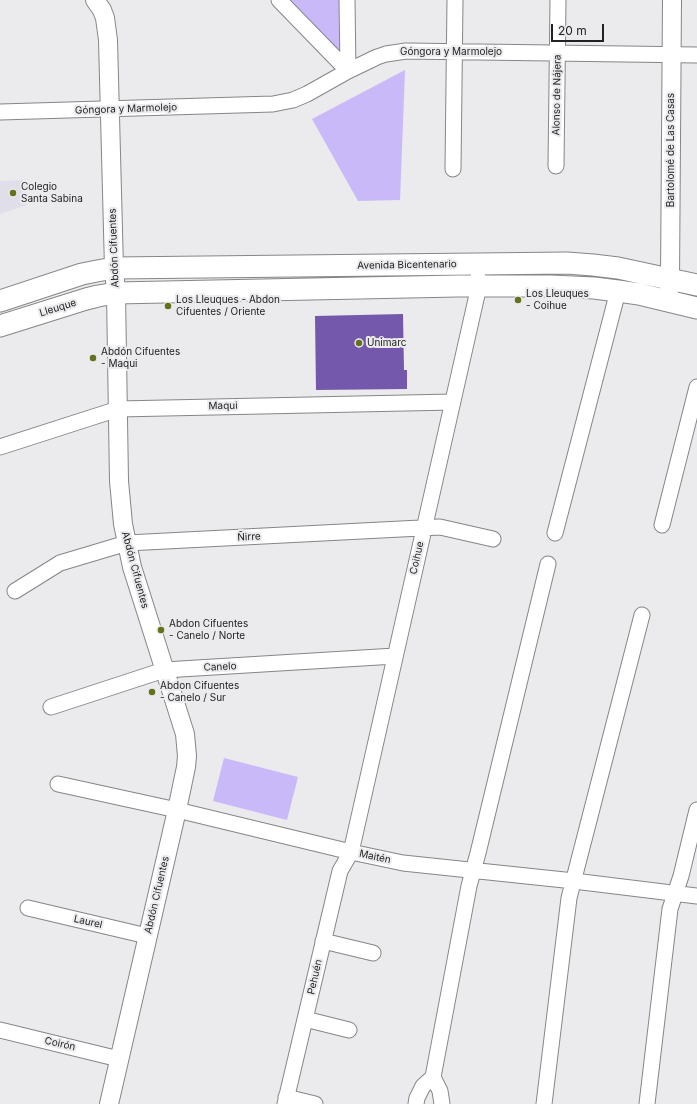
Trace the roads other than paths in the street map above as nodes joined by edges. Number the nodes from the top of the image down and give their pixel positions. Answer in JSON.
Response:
{"nodes":[{"id":1,"x":95,"y":0,"type":"edge"},
{"id":2,"x":279,"y":0,"type":"edge"},
{"id":3,"x":347,"y":0,"type":"edge"},
{"id":4,"x":455,"y":0,"type":"edge"},
{"id":5,"x":558,"y":0,"type":"edge"},
{"id":6,"x":672,"y":0,"type":"edge"},
{"id":7,"x":455,"y":52,"type":"junction"},
{"id":8,"x":557,"y":53,"type":"junction"},
{"id":9,"x":672,"y":54,"type":"junction"},
{"id":10,"x":697,"y":55,"type":"edge"},
{"id":11,"x":348,"y":71,"type":"junction"},
{"id":12,"x":110,"y":109,"type":"junction"},
{"id":13,"x":0,"y":112,"type":"edge"},
{"id":14,"x":556,"y":166,"type":"dead end"},
{"id":15,"x":453,"y":169,"type":"dead end"},
{"id":16,"x":478,"y":264,"type":"junction"},
{"id":17,"x":114,"y":268,"type":"junction"},
{"id":18,"x":670,"y":279,"type":"junction"},
{"id":19,"x":697,"y":285,"type":"edge"},
{"id":20,"x":478,"y":286,"type":"junction"},
{"id":21,"x":618,"y":291,"type":"junction"},
{"id":22,"x":116,"y":293,"type":"junction"},
{"id":23,"x":0,"y":301,"type":"edge"},
{"id":24,"x":668,"y":301,"type":"junction"},
{"id":25,"x":697,"y":308,"type":"edge"},
{"id":26,"x":0,"y":326,"type":"edge"},
{"id":27,"x":697,"y":388,"type":"edge"},
{"id":28,"x":453,"y":402,"type":"junction"},
{"id":29,"x":118,"y":409,"type":"junction"},
{"id":30,"x":0,"y":447,"type":"edge"},
{"id":31,"x":662,"y":525,"type":"dead end"},
{"id":32,"x":424,"y":528,"type":"junction"},
{"id":33,"x":554,"y":533,"type":"dead end"},
{"id":34,"x":493,"y":539,"type":"dead end"},
{"id":35,"x":127,"y":543,"type":"junction"},
{"id":36,"x":548,"y":564,"type":"dead end"},
{"id":37,"x":15,"y":591,"type":"dead end"},
{"id":38,"x":642,"y":615,"type":"dead end"},
{"id":39,"x":395,"y":656,"type":"junction"},
{"id":40,"x":164,"y":670,"type":"junction"},
{"id":41,"x":51,"y":707,"type":"dead end"},
{"id":42,"x":58,"y":784,"type":"dead end"},
{"id":43,"x":177,"y":810,"type":"junction"},
{"id":44,"x":697,"y":810,"type":"edge"},
{"id":45,"x":351,"y":852,"type":"junction"},
{"id":46,"x":473,"y":871,"type":"junction"},
{"id":47,"x":574,"y":881,"type":"junction"},
{"id":48,"x":675,"y":893,"type":"junction"},
{"id":49,"x":697,"y":896,"type":"edge"},
{"id":50,"x":28,"y":908,"type":"dead end"},
{"id":51,"x":147,"y":936,"type":"junction"},
{"id":52,"x":324,"y":941,"type":"junction"},
{"id":53,"x":372,"y":953,"type":"dead end"},
{"id":54,"x":305,"y":1019,"type":"junction"},
{"id":55,"x":0,"y":1030,"type":"edge"},
{"id":56,"x":349,"y":1030,"type":"dead end"},
{"id":57,"x":119,"y":1058,"type":"junction"},
{"id":58,"x":433,"y":1077,"type":"junction"},
{"id":59,"x":285,"y":1101,"type":"edge"},
{"id":60,"x":109,"y":1104,"type":"edge"},
{"id":61,"x":315,"y":1104,"type":"edge"},
{"id":62,"x":416,"y":1104,"type":"edge"},
{"id":63,"x":442,"y":1104,"type":"edge"},
{"id":64,"x":544,"y":1104,"type":"edge"},
{"id":65,"x":647,"y":1104,"type":"edge"}],
"edges":[{"from":1,"to":12,"type":"street","name":"Abdón Cifuentes"},
{"from":2,"to":11,"type":"street"},
{"from":3,"to":11,"type":"street"},
{"from":4,"to":7,"type":"street"},
{"from":5,"to":8,"type":"street","name":"Alonso de Nájera"},
{"from":6,"to":9,"type":"street","name":"Bartolomé de Las Casas"},
{"from":7,"to":8,"type":"street","name":"Góngora y Marmolejo"},
{"from":7,"to":11,"type":"street","name":"Góngora y Marmolejo"},
{"from":7,"to":15,"type":"street"},
{"from":8,"to":9,"type":"street","name":"Góngora y Marmolejo"},
{"from":8,"to":14,"type":"street","name":"Alonso de Nájera"},
{"from":9,"to":10,"type":"street","name":"Góngora y Marmolejo"},
{"from":9,"to":18,"type":"street","name":"Bartolomé de Las Casas"},
{"from":11,"to":12,"type":"street","name":"Góngora y Marmolejo"},
{"from":12,"to":13,"type":"street","name":"Góngora y Marmolejo"},
{"from":12,"to":17,"type":"street","name":"Abdón Cifuentes"},
{"from":16,"to":17,"type":"main road","name":"Avenida Bicentenario"},
{"from":16,"to":18,"type":"main road","name":"Avenida Bicentenario"},
{"from":16,"to":20,"type":"street","name":"Coihue"},
{"from":17,"to":22,"type":"street","name":"Abdón Cifuentes"},
{"from":17,"to":23,"type":"main road"},
{"from":18,"to":19,"type":"main road","name":"Avenida Bicentenario"},
{"from":18,"to":24,"type":"street","name":"Bartolomé de Las Casas"},
{"from":20,"to":21,"type":"main road"},
{"from":20,"to":22,"type":"main road"},
{"from":20,"to":28,"type":"street","name":"Coihue"},
{"from":21,"to":24,"type":"main road"},
{"from":21,"to":33,"type":"street"},
{"from":22,"to":26,"type":"main road","name":"Lleuque"},
{"from":22,"to":29,"type":"street","name":"Abdón Cifuentes"},
{"from":24,"to":25,"type":"main road"},
{"from":27,"to":31,"type":"street"},
{"from":28,"to":29,"type":"street","name":"Maqui"},
{"from":28,"to":32,"type":"street","name":"Coihue"},
{"from":29,"to":30,"type":"street","name":"Maqui"},
{"from":29,"to":35,"type":"street","name":"Abdón Cifuentes"},
{"from":32,"to":34,"type":"street","name":"Ñirre"},
{"from":32,"to":35,"type":"street","name":"Ñirre"},
{"from":32,"to":39,"type":"street","name":"Coihue"},
{"from":35,"to":37,"type":"street","name":"Ñirre"},
{"from":35,"to":40,"type":"street","name":"Abdón Cifuentes"},
{"from":36,"to":46,"type":"street"},
{"from":38,"to":47,"type":"street"},
{"from":39,"to":40,"type":"street","name":"Canelo"},
{"from":39,"to":45,"type":"street","name":"Coihue"},
{"from":40,"to":41,"type":"street","name":"Canelo"},
{"from":40,"to":43,"type":"street","name":"Abdón Cifuentes"},
{"from":42,"to":43,"type":"street","name":"Maitén"},
{"from":43,"to":45,"type":"street","name":"Maitén"},
{"from":43,"to":51,"type":"street","name":"Abdón Cifuentes"},
{"from":44,"to":48,"type":"street"},
{"from":45,"to":46,"type":"street","name":"Maitén"},
{"from":45,"to":52,"type":"street","name":"Pehuén"},
{"from":46,"to":47,"type":"street","name":"Maitén"},
{"from":46,"to":58,"type":"street"},
{"from":47,"to":48,"type":"street","name":"Maitén"},
{"from":47,"to":64,"type":"street"},
{"from":48,"to":49,"type":"street","name":"Maitén"},
{"from":48,"to":65,"type":"street"},
{"from":50,"to":51,"type":"street","name":"Laurel"},
{"from":51,"to":57,"type":"street","name":"Abdón Cifuentes"},
{"from":52,"to":53,"type":"street"},
{"from":52,"to":54,"type":"street","name":"Pehuén"},
{"from":54,"to":56,"type":"street"},
{"from":54,"to":59,"type":"street","name":"Pehuén"},
{"from":55,"to":57,"type":"street","name":"Coirón"},
{"from":57,"to":60,"type":"street","name":"Abdón Cifuentes"},
{"from":58,"to":62,"type":"street"},
{"from":58,"to":63,"type":"street"},
{"from":59,"to":61,"type":"street"}]}
